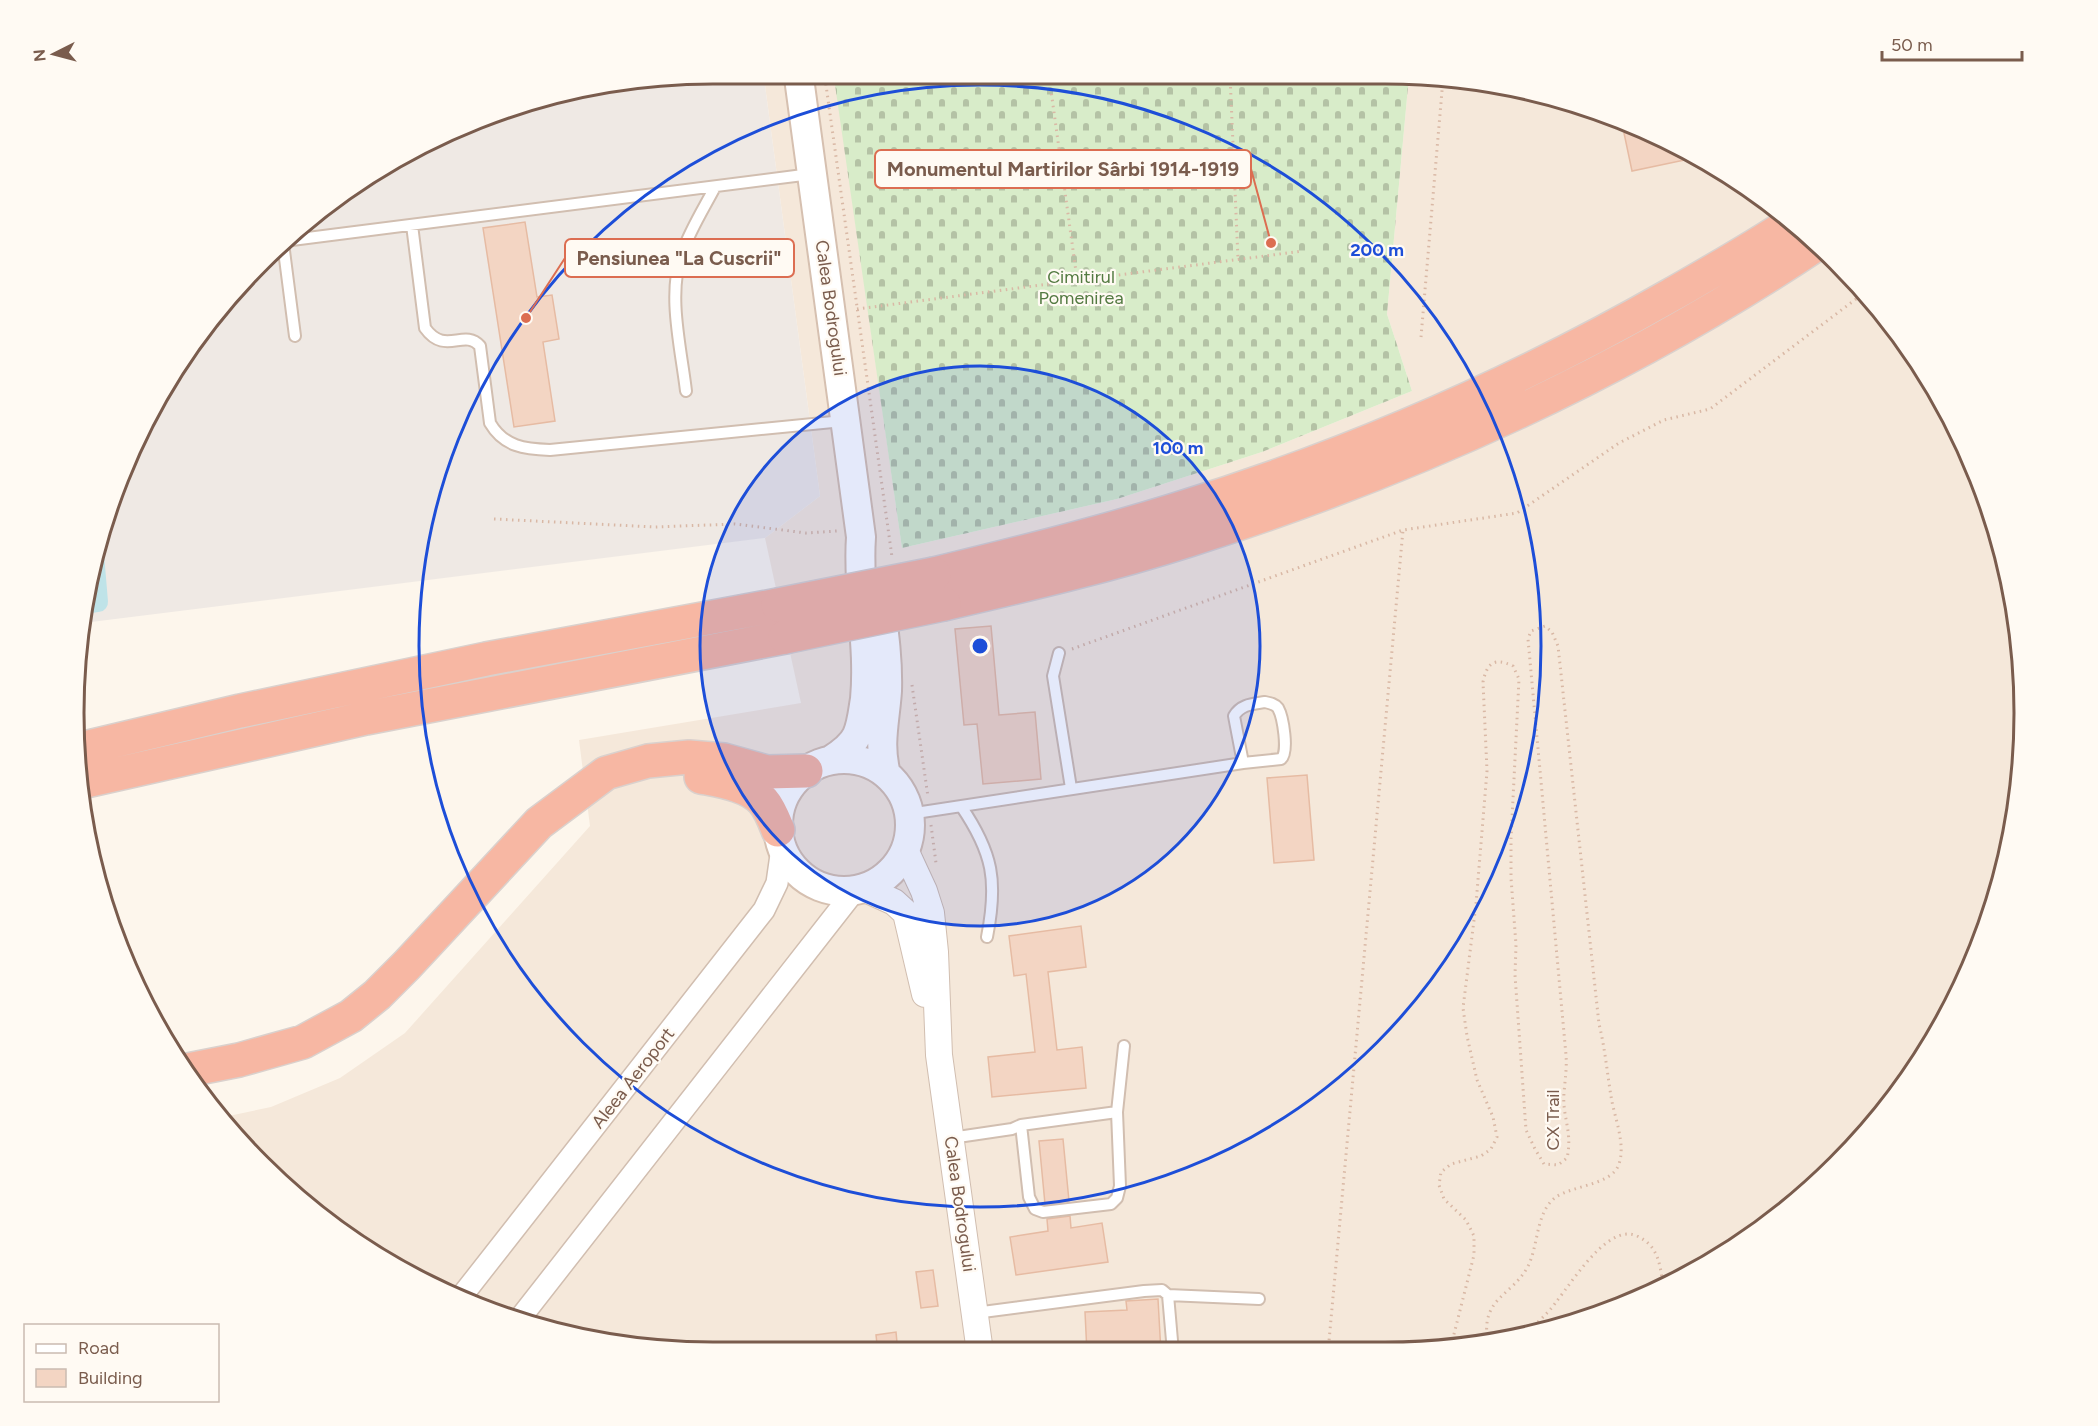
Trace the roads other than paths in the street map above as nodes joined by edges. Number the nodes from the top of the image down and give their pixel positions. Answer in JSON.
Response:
{"nodes":[{"id":1,"x":800,"y":84,"type":"edge"},
{"id":2,"x":812,"y":174,"type":"junction"},
{"id":3,"x":715,"y":187,"type":"junction"},
{"id":4,"x":412,"y":225,"type":"junction"},
{"id":5,"x":1784,"y":227,"type":"edge"},
{"id":6,"x":298,"y":240,"type":"edge"},
{"id":7,"x":1809,"y":249,"type":"edge"},
{"id":8,"x":285,"y":252,"type":"edge"},
{"id":9,"x":295,"y":336,"type":"dead end"},
{"id":10,"x":686,"y":391,"type":"dead end"},
{"id":11,"x":846,"y":421,"type":"junction"},
{"id":12,"x":861,"y":533,"type":"junction"},
{"id":13,"x":1059,"y":653,"type":"road end"},
{"id":14,"x":85,"y":748,"type":"edge"},
{"id":15,"x":194,"y":756,"type":"junction"},
{"id":16,"x":1243,"y":764,"type":"junction"},
{"id":17,"x":819,"y":765,"type":"junction"},
{"id":18,"x":886,"y":774,"type":"junction"},
{"id":19,"x":88,"y":781,"type":"edge"},
{"id":20,"x":1071,"y":788,"type":"junction"},
{"id":21,"x":571,"y":798,"type":"junction"},
{"id":22,"x":90,"y":802,"type":"edge"},
{"id":23,"x":961,"y":806,"type":"junction"},
{"id":24,"x":923,"y":811,"type":"junction"},
{"id":25,"x":780,"y":839,"type":"junction"},
{"id":26,"x":905,"y":850,"type":"junction"},
{"id":27,"x":859,"y":889,"type":"junction"},
{"id":28,"x":987,"y":937,"type":"dead end"},
{"id":29,"x":1124,"y":1046,"type":"dead end"},
{"id":30,"x":939,"y":1055,"type":"junction"},
{"id":31,"x":193,"y":1066,"type":"edge"},
{"id":32,"x":1116,"y":1112,"type":"junction"},
{"id":33,"x":1021,"y":1125,"type":"junction"},
{"id":34,"x":950,"y":1138,"type":"junction"},
{"id":35,"x":466,"y":1291,"type":"edge"},
{"id":36,"x":1168,"y":1295,"type":"junction"},
{"id":37,"x":1259,"y":1299,"type":"dead end"},
{"id":38,"x":524,"y":1313,"type":"edge"},
{"id":39,"x":975,"y":1313,"type":"junction"},
{"id":40,"x":979,"y":1342,"type":"edge"},
{"id":41,"x":1172,"y":1342,"type":"edge"}],
"edges":[{"from":1,"to":2,"type":"main road","name":"Calea Bodrogului"},
{"from":2,"to":3,"type":"lane"},
{"from":2,"to":11,"type":"main road","name":"Calea Bodrogului"},
{"from":3,"to":4,"type":"lane"},
{"from":3,"to":10,"type":"lane"},
{"from":4,"to":6,"type":"lane"},
{"from":4,"to":11,"type":"lane"},
{"from":5,"to":14,"type":"highway","bridge":true},
{"from":7,"to":15,"type":"highway","bridge":true},
{"from":8,"to":9,"type":"lane"},
{"from":11,"to":12,"type":"main road","name":"Calea Bodrogului"},
{"from":12,"to":17,"type":"main road","name":"Calea Bodrogului"},
{"from":12,"to":18,"type":"main road","name":"Calea Bodrogului"},
{"from":13,"to":20,"type":"lane"},
{"from":15,"to":19,"type":"highway"},
{"from":15,"to":22,"type":"highway"},
{"from":16,"to":16,"type":"lane"},
{"from":16,"to":20,"type":"lane"},
{"from":17,"to":18,"type":"main road","name":"Calea Bodrogului"},
{"from":17,"to":21,"type":"highway"},
{"from":17,"to":25,"type":"main road","name":"Calea Bodrogului"},
{"from":18,"to":24,"type":"main road","name":"Calea Bodrogului"},
{"from":20,"to":23,"type":"lane"},
{"from":21,"to":25,"type":"highway"},
{"from":21,"to":31,"type":"highway"},
{"from":23,"to":24,"type":"lane"},
{"from":23,"to":28,"type":"lane"},
{"from":24,"to":26,"type":"main road","name":"Calea Bodrogului"},
{"from":25,"to":27,"type":"main road","name":"Calea Bodrogului"},
{"from":25,"to":35,"type":"street","name":"Aleea Aeroport"},
{"from":26,"to":27,"type":"main road","name":"Calea Bodrogului"},
{"from":26,"to":30,"type":"street","name":"Calea Bodrogului"},
{"from":27,"to":30,"type":"street","name":"Calea Bodrogului"},
{"from":27,"to":38,"type":"street"},
{"from":29,"to":32,"type":"lane"},
{"from":30,"to":34,"type":"street","name":"Calea Bodrogului"},
{"from":32,"to":33,"type":"lane"},
{"from":32,"to":33,"type":"lane"},
{"from":33,"to":34,"type":"lane"},
{"from":34,"to":39,"type":"street","name":"Calea Bodrogului"},
{"from":36,"to":37,"type":"lane"},
{"from":36,"to":39,"type":"lane"},
{"from":36,"to":41,"type":"lane"},
{"from":39,"to":40,"type":"street","name":"Calea Bodrogului"}]}
